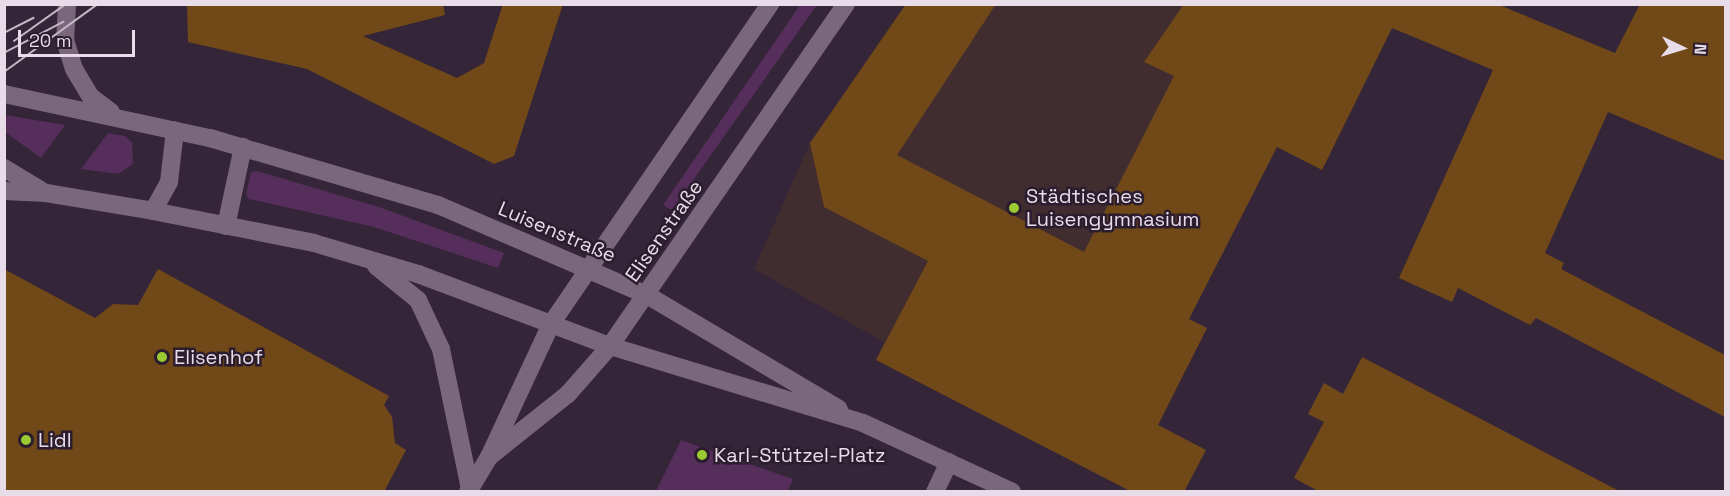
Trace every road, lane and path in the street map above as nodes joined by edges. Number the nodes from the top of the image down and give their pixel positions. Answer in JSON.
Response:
{"nodes":[{"id":1,"x":67,"y":4,"type":"edge"},
{"id":2,"x":770,"y":4,"type":"edge"},
{"id":3,"x":846,"y":4,"type":"edge"},
{"id":4,"x":4,"y":94,"type":"edge"},
{"id":5,"x":123,"y":118,"type":"junction"},
{"id":6,"x":175,"y":130,"type":"junction"},
{"id":7,"x":243,"y":147,"type":"junction"},
{"id":8,"x":4,"y":168,"type":"edge"},
{"id":9,"x":4,"y":191,"type":"edge"},
{"id":10,"x":46,"y":193,"type":"junction"},
{"id":11,"x":153,"y":211,"type":"junction"},
{"id":12,"x":226,"y":226,"type":"junction"},
{"id":13,"x":367,"y":260,"type":"junction"},
{"id":14,"x":588,"y":269,"type":"junction"},
{"id":15,"x":647,"y":295,"type":"junction"},
{"id":16,"x":551,"y":324,"type":"junction"},
{"id":17,"x":610,"y":346,"type":"junction"},
{"id":18,"x":863,"y":423,"type":"junction"},
{"id":19,"x":489,"y":457,"type":"junction"},
{"id":20,"x":950,"y":462,"type":"junction"},
{"id":21,"x":469,"y":490,"type":"edge"},
{"id":22,"x":935,"y":492,"type":"edge"},
{"id":23,"x":1011,"y":492,"type":"edge"}],
"edges":[{"from":1,"to":5,"type":"street"},
{"from":2,"to":14,"type":"street","name":"Elisenstraße"},
{"from":3,"to":15,"type":"street","name":"Elisenstraße"},
{"from":4,"to":5,"type":"street","name":"Luisenstraße"},
{"from":5,"to":6,"type":"street","name":"Luisenstraße"},
{"from":6,"to":7,"type":"street","name":"Luisenstraße"},
{"from":6,"to":11,"type":"street"},
{"from":7,"to":12,"type":"street"},
{"from":7,"to":14,"type":"street","name":"Luisenstraße"},
{"from":8,"to":10,"type":"street"},
{"from":9,"to":10,"type":"street"},
{"from":10,"to":11,"type":"street","name":"Luisenstraße"},
{"from":11,"to":12,"type":"street","name":"Luisenstraße"},
{"from":12,"to":13,"type":"street","name":"Luisenstraße"},
{"from":13,"to":16,"type":"street","name":"Luisenstraße"},
{"from":13,"to":21,"type":"street","name":"Luisenstraße"},
{"from":14,"to":15,"type":"street","name":"Luisenstraße"},
{"from":14,"to":16,"type":"street","name":"Elisenstraße"},
{"from":15,"to":17,"type":"street","name":"Elisenstraße"},
{"from":15,"to":18,"type":"street","name":"Luisenstraße"},
{"from":16,"to":17,"type":"street","name":"Luisenstraße"},
{"from":16,"to":19,"type":"street","name":"Elisenstraße"},
{"from":17,"to":18,"type":"street","name":"Luisenstraße"},
{"from":17,"to":19,"type":"street","name":"Elisenstraße"},
{"from":18,"to":20,"type":"street","name":"Luisenstraße"},
{"from":19,"to":21,"type":"street","name":"Elisenstraße"},
{"from":20,"to":22,"type":"street"},
{"from":20,"to":23,"type":"street","name":"Luisenstraße"}]}
